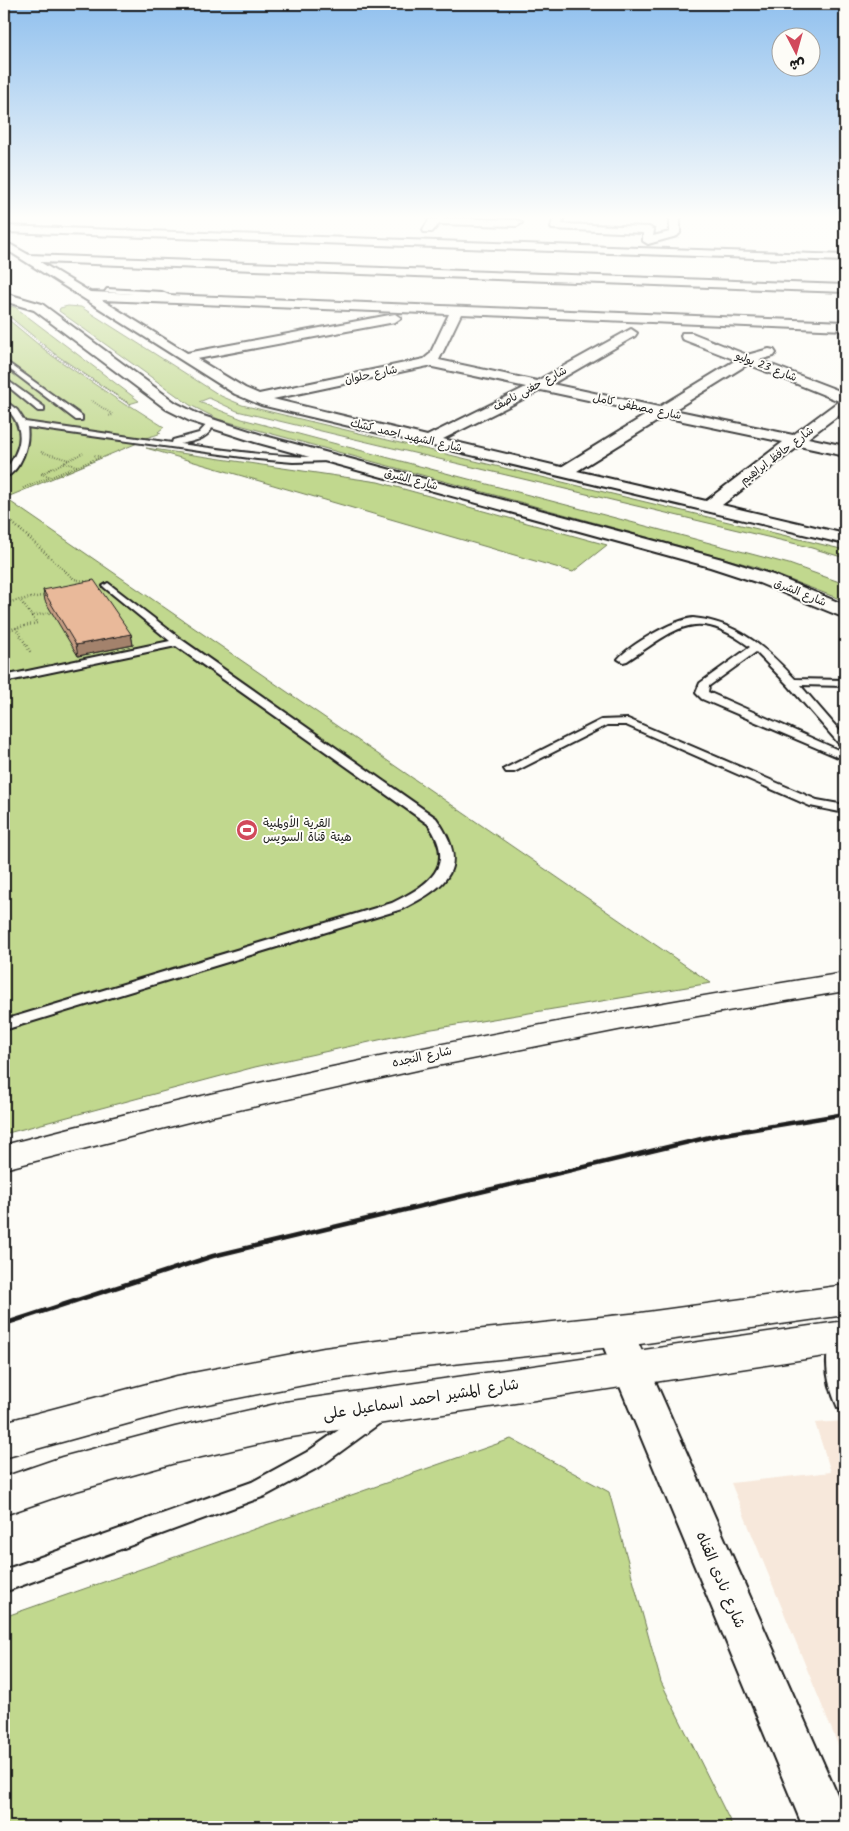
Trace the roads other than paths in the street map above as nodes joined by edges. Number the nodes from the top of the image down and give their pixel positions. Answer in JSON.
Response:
{"nodes":[{"id":1,"x":16,"y":301,"type":"edge"},
{"id":2,"x":96,"y":301,"type":"edge"},
{"id":3,"x":218,"y":301,"type":"edge"},
{"id":4,"x":402,"y":301,"type":"edge"},
{"id":5,"x":622,"y":304,"type":"dead end"},
{"id":6,"x":398,"y":308,"type":"junction"},
{"id":7,"x":704,"y":308,"type":"dead end"},
{"id":8,"x":422,"y":309,"type":"junction"},
{"id":9,"x":456,"y":311,"type":"junction"},
{"id":10,"x":599,"y":316,"type":"junction"},
{"id":11,"x":845,"y":326,"type":"edge"},
{"id":12,"x":719,"y":329,"type":"junction"},
{"id":13,"x":745,"y":344,"type":"dead end"},
{"id":14,"x":769,"y":354,"type":"junction"},
{"id":15,"x":185,"y":357,"type":"junction"},
{"id":16,"x":747,"y":359,"type":"junction"},
{"id":17,"x":428,"y":362,"type":"junction"},
{"id":18,"x":6,"y":365,"type":"edge"},
{"id":19,"x":4,"y":380,"type":"edge"},
{"id":20,"x":845,"y":384,"type":"edge"},
{"id":21,"x":539,"y":386,"type":"junction"},
{"id":22,"x":845,"y":398,"type":"edge"},
{"id":23,"x":256,"y":399,"type":"junction"},
{"id":24,"x":4,"y":402,"type":"edge"},
{"id":25,"x":845,"y":403,"type":"edge"},
{"id":26,"x":62,"y":405,"type":"junction"},
{"id":27,"x":29,"y":412,"type":"junction"},
{"id":28,"x":663,"y":413,"type":"junction"},
{"id":29,"x":79,"y":418,"type":"dead end"},
{"id":30,"x":23,"y":424,"type":"junction"},
{"id":31,"x":210,"y":424,"type":"junction"},
{"id":32,"x":428,"y":441,"type":"junction"},
{"id":33,"x":796,"y":441,"type":"junction"},
{"id":34,"x":166,"y":443,"type":"junction"},
{"id":35,"x":845,"y":451,"type":"edge"},
{"id":36,"x":330,"y":459,"type":"junction"},
{"id":37,"x":563,"y":474,"type":"junction"},
{"id":38,"x":4,"y":475,"type":"edge"},
{"id":39,"x":708,"y":508,"type":"junction"},
{"id":40,"x":845,"y":539,"type":"edge"},
{"id":41,"x":108,"y":586,"type":"road end"},
{"id":42,"x":845,"y":612,"type":"edge"},
{"id":43,"x":178,"y":642,"type":"junction"},
{"id":44,"x":757,"y":648,"type":"junction"},
{"id":45,"x":623,"y":659,"type":"dead end"},
{"id":46,"x":4,"y":679,"type":"edge"},
{"id":47,"x":790,"y":682,"type":"junction"},
{"id":48,"x":845,"y":683,"type":"edge"},
{"id":49,"x":845,"y":744,"type":"edge"},
{"id":50,"x":845,"y":757,"type":"edge"},
{"id":51,"x":510,"y":769,"type":"dead end"},
{"id":52,"x":845,"y":809,"type":"edge"},
{"id":53,"x":845,"y":982,"type":"edge"},
{"id":54,"x":4,"y":1025,"type":"edge"},
{"id":55,"x":4,"y":1157,"type":"edge"},
{"id":56,"x":834,"y":1301,"type":"edge"},
{"id":57,"x":615,"y":1331,"type":"junction"},
{"id":58,"x":844,"y":1338,"type":"edge"},
{"id":59,"x":630,"y":1368,"type":"junction"},
{"id":60,"x":845,"y":1402,"type":"edge"},
{"id":61,"x":393,"y":1403,"type":"junction"},
{"id":62,"x":4,"y":1440,"type":"edge"},
{"id":63,"x":4,"y":1496,"type":"edge"},
{"id":64,"x":4,"y":1581,"type":"edge"},
{"id":65,"x":827,"y":1827,"type":"edge"}],
"edges":[{"from":1,"to":31,"type":"street","name":"شارع الشرق"},
{"from":2,"to":15,"type":"street","name":"شارع الشهيد احمد كشك"},
{"from":3,"to":6,"type":"street"},
{"from":4,"to":6,"type":"street"},
{"from":5,"to":10,"type":"street"},
{"from":6,"to":8,"type":"street"},
{"from":7,"to":12,"type":"street"},
{"from":8,"to":9,"type":"street"},
{"from":8,"to":15,"type":"street"},
{"from":9,"to":10,"type":"street"},
{"from":9,"to":17,"type":"street"},
{"from":10,"to":12,"type":"street"},
{"from":10,"to":21,"type":"street","name":"شارع حفنى ناصف"},
{"from":11,"to":12,"type":"street"},
{"from":12,"to":16,"type":"street","name":"شارع 23 يوليو"},
{"from":13,"to":14,"type":"street","name":"شارع 23 يوليو"},
{"from":14,"to":16,"type":"street"},
{"from":14,"to":20,"type":"street","name":"شارع 23 يوليو"},
{"from":15,"to":23,"type":"street","name":"شارع الشهيد احمد كشك"},
{"from":16,"to":22,"type":"street","name":"شارع 23 يوليو"},
{"from":16,"to":28,"type":"street"},
{"from":17,"to":21,"type":"street","name":"شارع مصطفى كامل"},
{"from":17,"to":23,"type":"street","name":"شارع حلوان"},
{"from":18,"to":26,"type":"lane"},
{"from":19,"to":27,"type":"lane"},
{"from":21,"to":28,"type":"street","name":"شارع مصطفى كامل"},
{"from":21,"to":32,"type":"street","name":"شارع حفنى ناصف"},
{"from":23,"to":32,"type":"street","name":"شارع الشهيد احمد كشك"},
{"from":24,"to":27,"type":"lane"},
{"from":25,"to":33,"type":"street","name":"شارع حافظ ابراهيم"},
{"from":26,"to":27,"type":"lane"},
{"from":26,"to":29,"type":"lane"},
{"from":27,"to":30,"type":"lane"},
{"from":28,"to":33,"type":"street","name":"شارع مصطفى كامل"},
{"from":28,"to":37,"type":"street"},
{"from":30,"to":34,"type":"lane"},
{"from":30,"to":38,"type":"lane"},
{"from":31,"to":34,"type":"lane"},
{"from":31,"to":36,"type":"street","name":"شارع الشرق"},
{"from":32,"to":37,"type":"street","name":"شارع الشهيد احمد كشك"},
{"from":33,"to":35,"type":"street","name":"شارع مصطفى كامل"},
{"from":33,"to":39,"type":"street","name":"شارع حافظ ابراهيم"},
{"from":34,"to":36,"type":"lane"},
{"from":36,"to":42,"type":"street","name":"شارع الشرق"},
{"from":37,"to":39,"type":"street","name":"شارع الشهيد احمد كشك"},
{"from":39,"to":40,"type":"street","name":"شارع الشهيد احمد كشك"},
{"from":41,"to":43,"type":"lane"},
{"from":43,"to":46,"type":"lane"},
{"from":43,"to":54,"type":"lane"},
{"from":44,"to":45,"type":"lane"},
{"from":44,"to":47,"type":"lane"},
{"from":44,"to":50,"type":"lane"},
{"from":47,"to":48,"type":"lane"},
{"from":47,"to":49,"type":"lane"},
{"from":51,"to":52,"type":"lane"},
{"from":53,"to":55,"type":"main road","name":"شارع النجده"},
{"from":56,"to":57,"type":"main road"},
{"from":56,"to":58,"type":"main road"},
{"from":57,"to":59,"type":"street","name":"شارع نادى القناه"},
{"from":57,"to":62,"type":"main road"},
{"from":58,"to":59,"type":"main road","name":"شارع المشير احمد اسماعيل على"},
{"from":58,"to":60,"type":"lane"},
{"from":59,"to":61,"type":"main road","name":"شارع المشير احمد اسماعيل على"},
{"from":59,"to":65,"type":"street","name":"شارع نادى القناه"},
{"from":61,"to":63,"type":"main road","name":"شارع المشير احمد اسماعيل على"},
{"from":61,"to":64,"type":"lane"}]}
